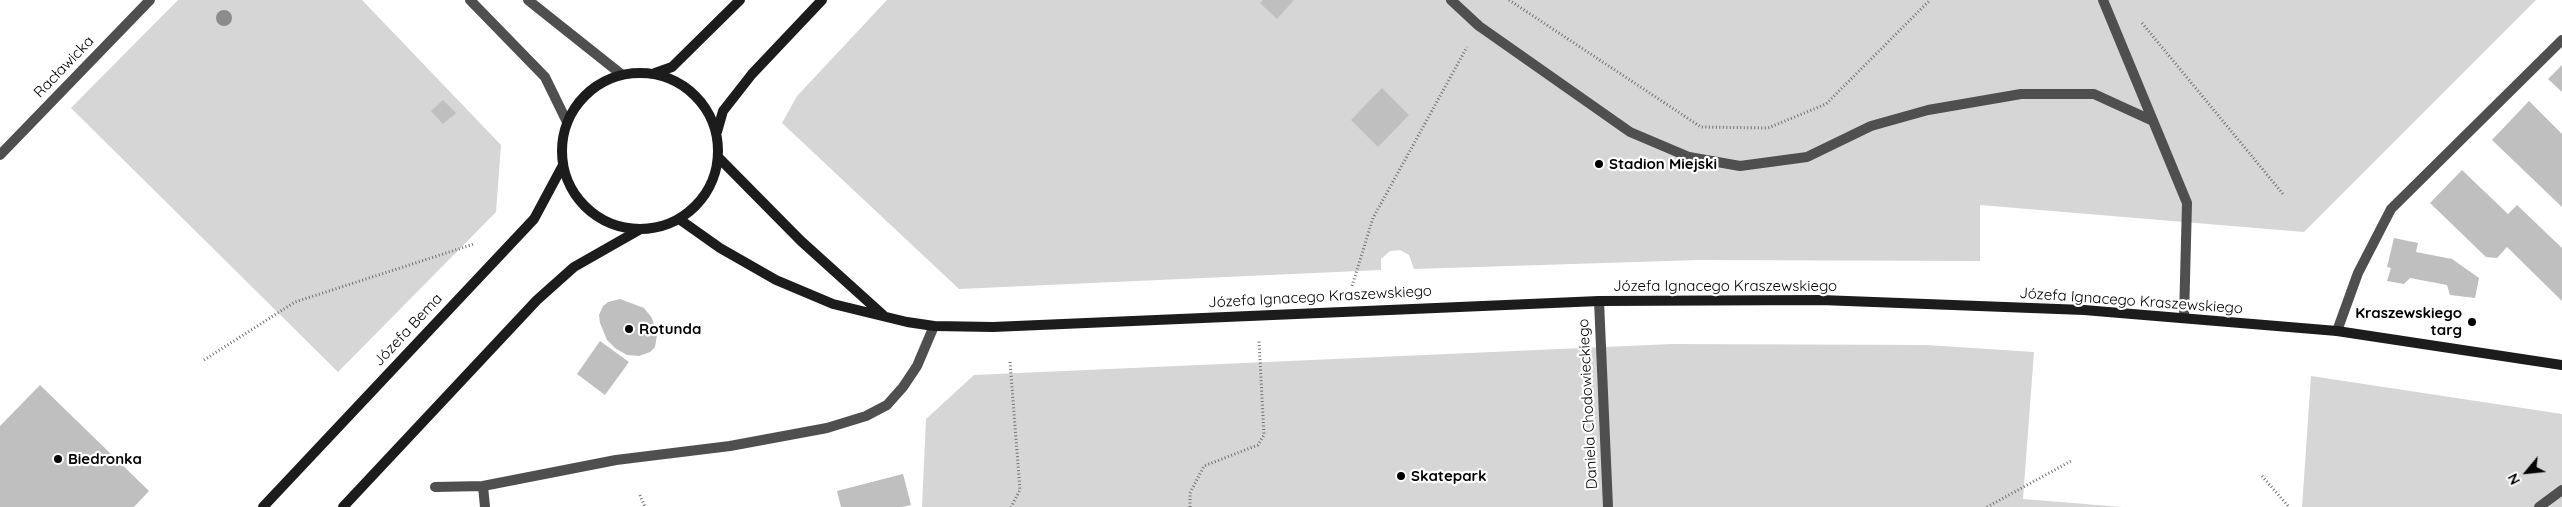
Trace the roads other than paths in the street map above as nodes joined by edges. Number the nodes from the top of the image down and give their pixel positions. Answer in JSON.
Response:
{"nodes":[{"id":1,"x":150,"y":0,"type":"edge"},
{"id":2,"x":470,"y":0,"type":"edge"},
{"id":3,"x":528,"y":0,"type":"edge"},
{"id":4,"x":740,"y":0,"type":"edge"},
{"id":5,"x":822,"y":0,"type":"edge"},
{"id":6,"x":1451,"y":0,"type":"edge"},
{"id":7,"x":2103,"y":0,"type":"edge"},
{"id":8,"x":2562,"y":40,"type":"edge"},
{"id":9,"x":655,"y":73,"type":"junction"},
{"id":10,"x":621,"y":74,"type":"junction"},
{"id":11,"x":2153,"y":121,"type":"junction"},
{"id":12,"x":567,"y":122,"type":"junction"},
{"id":13,"x":717,"y":132,"type":"junction"},
{"id":14,"x":0,"y":155,"type":"edge"},
{"id":15,"x":718,"y":157,"type":"junction"},
{"id":16,"x":563,"y":165,"type":"junction"},
{"id":17,"x":679,"y":219,"type":"junction"},
{"id":18,"x":639,"y":230,"type":"junction"},
{"id":19,"x":1599,"y":301,"type":"junction"},
{"id":20,"x":886,"y":317,"type":"junction"},
{"id":21,"x":2184,"y":318,"type":"junction"},
{"id":22,"x":934,"y":326,"type":"junction"},
{"id":23,"x":2337,"y":331,"type":"junction"},
{"id":24,"x":2562,"y":365,"type":"edge"},
{"id":25,"x":483,"y":486,"type":"junction"},
{"id":26,"x":436,"y":487,"type":"dead end"},
{"id":27,"x":2562,"y":490,"type":"edge"},
{"id":28,"x":263,"y":507,"type":"edge"},
{"id":29,"x":343,"y":507,"type":"edge"},
{"id":30,"x":485,"y":507,"type":"edge"},
{"id":31,"x":1608,"y":507,"type":"edge"},
{"id":32,"x":2539,"y":507,"type":"edge"}],
"edges":[{"from":1,"to":14,"type":"street","name":"Racławicka"},
{"from":2,"to":12,"type":"street"},
{"from":3,"to":10,"type":"street"},
{"from":4,"to":9,"type":"street"},
{"from":5,"to":13,"type":"street"},
{"from":6,"to":11,"type":"street"},
{"from":7,"to":11,"type":"street"},
{"from":8,"to":23,"type":"street"},
{"from":9,"to":10,"type":"street"},
{"from":9,"to":13,"type":"street"},
{"from":10,"to":12,"type":"street"},
{"from":11,"to":21,"type":"street"},
{"from":12,"to":16,"type":"street"},
{"from":13,"to":15,"type":"street"},
{"from":15,"to":17,"type":"street"},
{"from":15,"to":20,"type":"street"},
{"from":16,"to":18,"type":"street"},
{"from":16,"to":28,"type":"street","name":"Józefa Bema"},
{"from":17,"to":18,"type":"street"},
{"from":17,"to":20,"type":"street","name":"Józefa Ignacego Kraszewskiego"},
{"from":18,"to":29,"type":"street"},
{"from":19,"to":21,"type":"street","name":"Józefa Ignacego Kraszewskiego"},
{"from":19,"to":22,"type":"street","name":"Józefa Ignacego Kraszewskiego"},
{"from":19,"to":31,"type":"street","name":"Daniela Chodowieckiego"},
{"from":20,"to":22,"type":"street","name":"Józefa Ignacego Kraszewskiego"},
{"from":21,"to":23,"type":"street","name":"Józefa Ignacego Kraszewskiego"},
{"from":22,"to":25,"type":"street"},
{"from":23,"to":24,"type":"street","name":"Józefa Ignacego Kraszewskiego"},
{"from":25,"to":26,"type":"street"},
{"from":25,"to":30,"type":"street"},
{"from":27,"to":32,"type":"street"}]}
